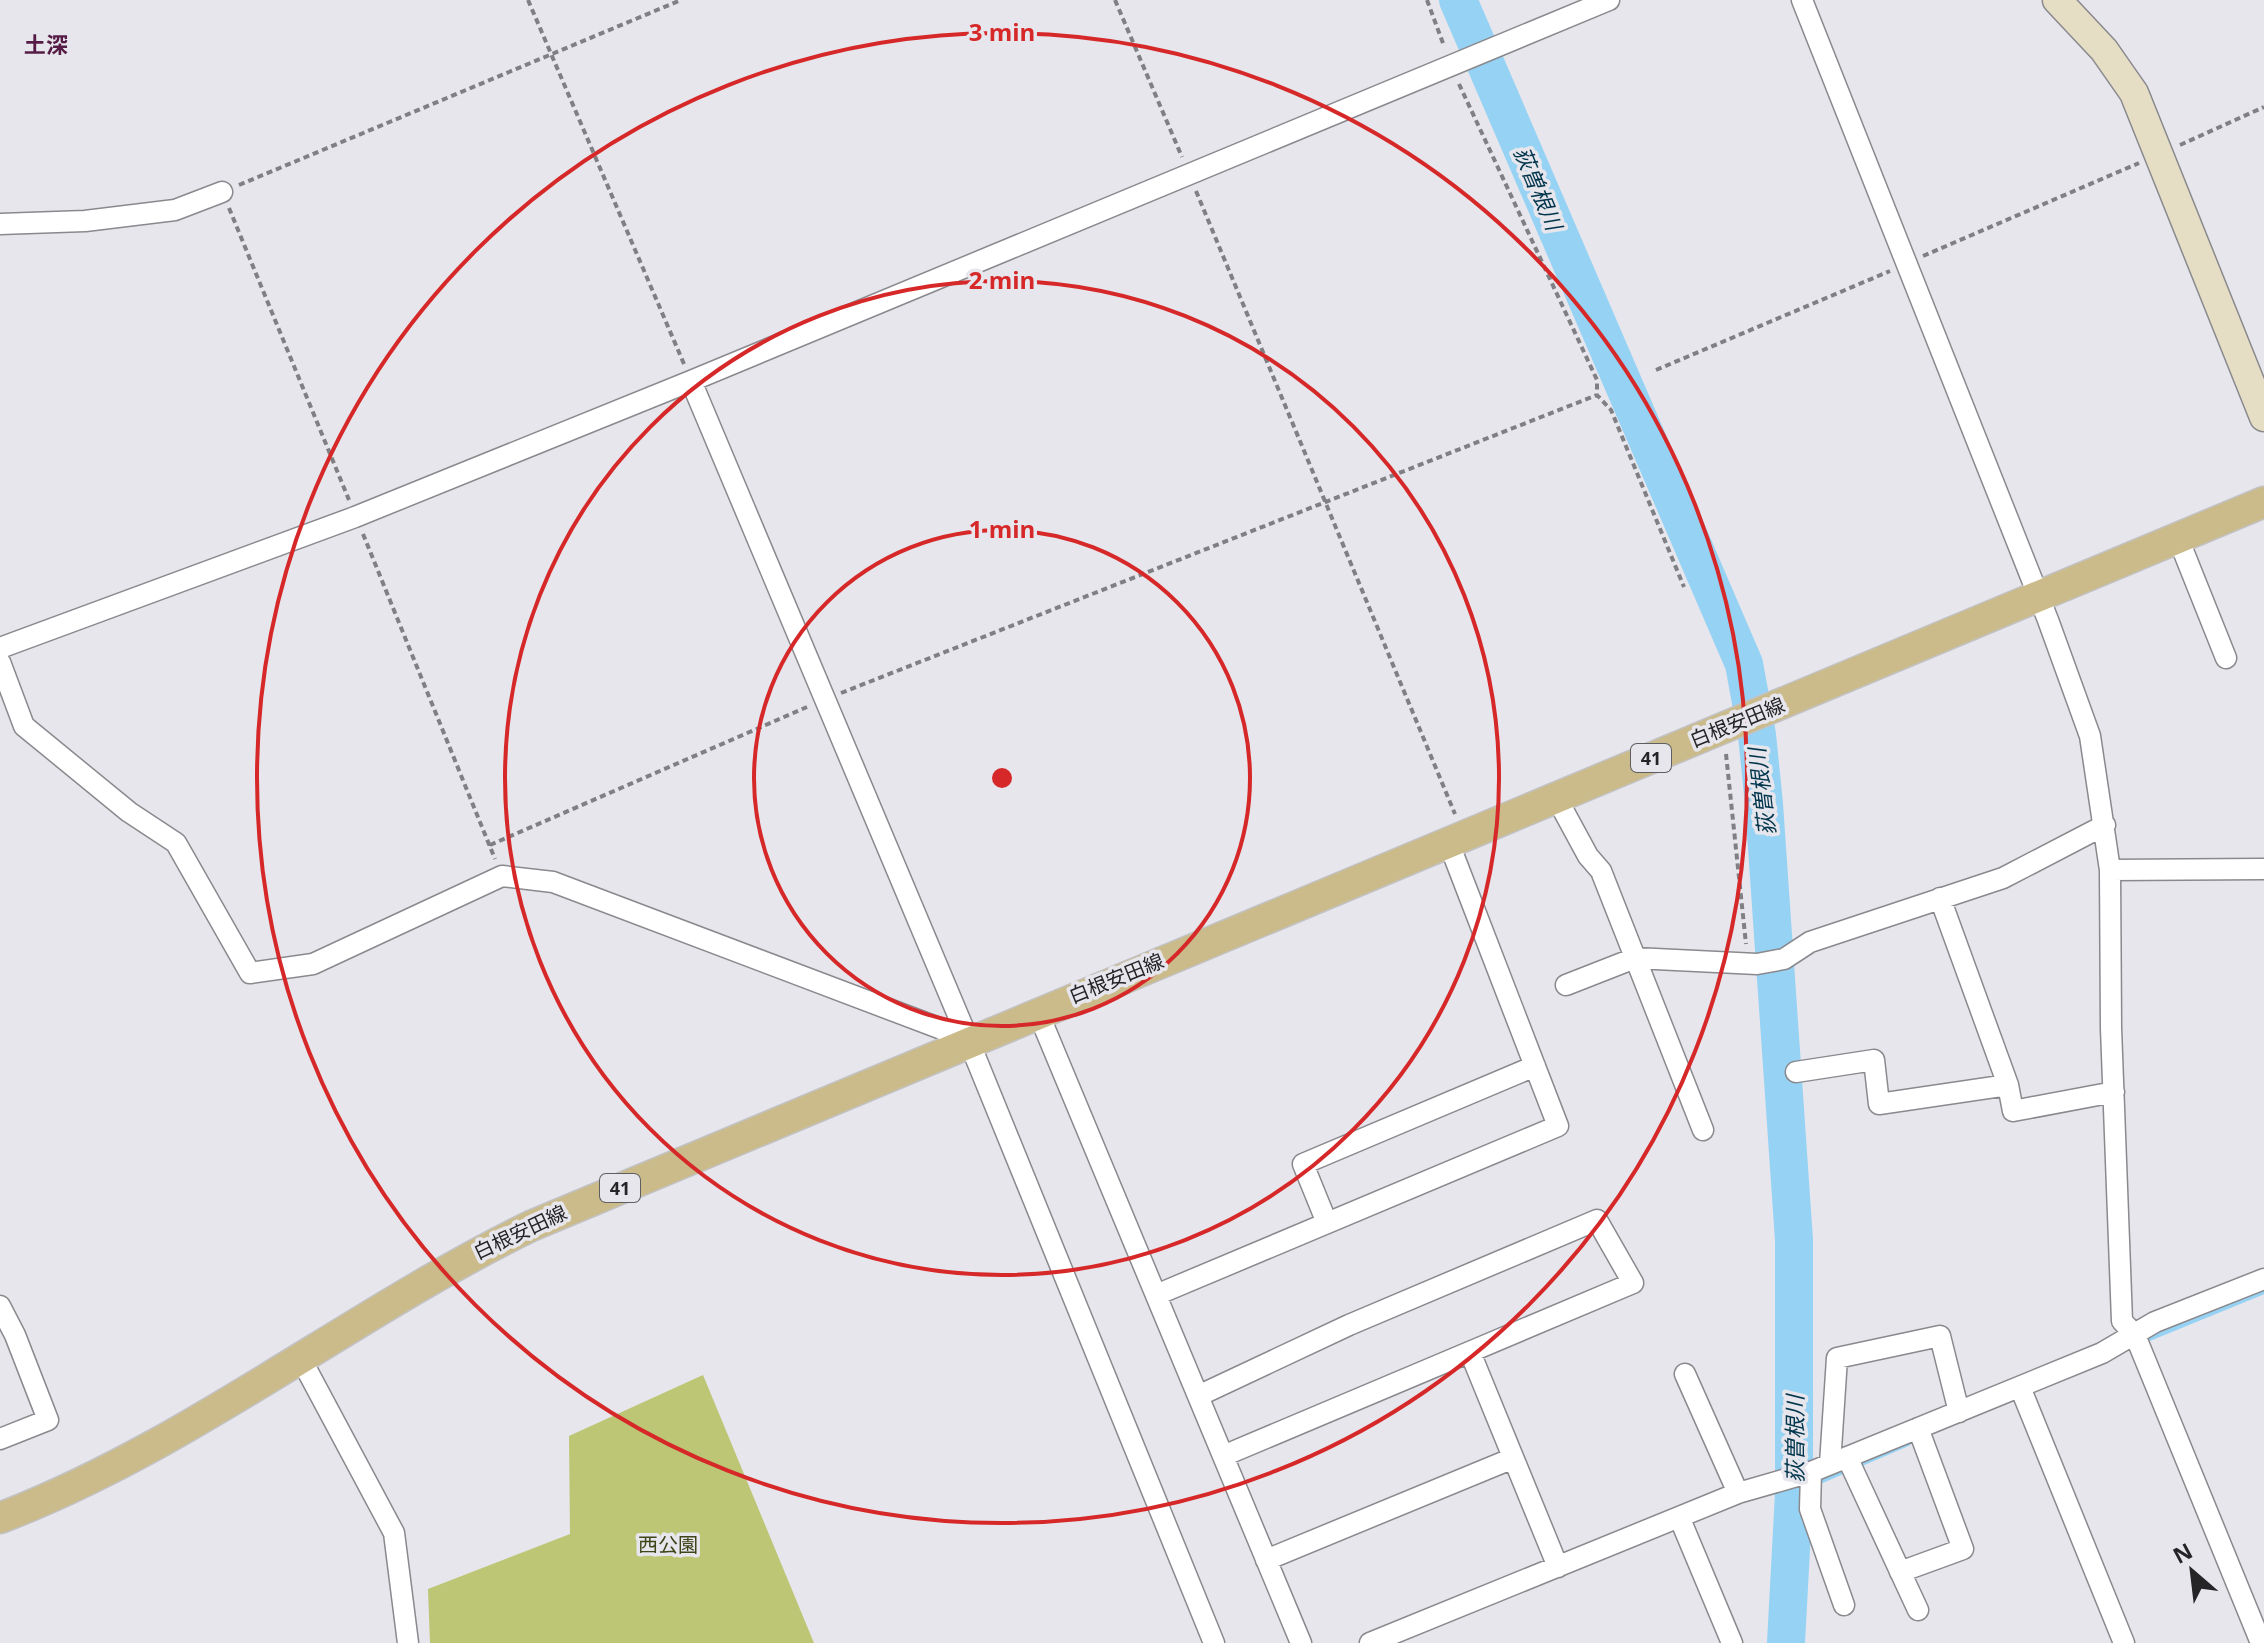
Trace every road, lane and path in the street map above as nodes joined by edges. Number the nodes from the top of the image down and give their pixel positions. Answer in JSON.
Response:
{"nodes":[{"id":1,"x":528,"y":0,"type":"edge"},
{"id":2,"x":681,"y":0,"type":"edge"},
{"id":3,"x":1115,"y":0,"type":"edge"},
{"id":4,"x":1427,"y":0,"type":"edge"},
{"id":5,"x":1609,"y":0,"type":"edge"},
{"id":6,"x":1802,"y":0,"type":"edge"},
{"id":7,"x":2057,"y":0,"type":"edge"},
{"id":8,"x":550,"y":53,"type":"junction"},
{"id":9,"x":1456,"y":64,"type":"junction"},
{"id":10,"x":2264,"y":107,"type":"edge"},
{"id":11,"x":2160,"y":153,"type":"junction"},
{"id":12,"x":1189,"y":174,"type":"junction"},
{"id":13,"x":222,"y":192,"type":"junction"},
{"id":14,"x":0,"y":224,"type":"edge"},
{"id":15,"x":1906,"y":264,"type":"junction"},
{"id":16,"x":1656,"y":370,"type":"dead end"},
{"id":17,"x":691,"y":381,"type":"junction"},
{"id":18,"x":1597,"y":395,"type":"junction"},
{"id":19,"x":2264,"y":417,"type":"edge"},
{"id":20,"x":1323,"y":501,"type":"junction"},
{"id":21,"x":2264,"y":502,"type":"edge"},
{"id":22,"x":355,"y":517,"type":"junction"},
{"id":23,"x":2178,"y":538,"type":"junction"},
{"id":24,"x":1684,"y":587,"type":"dead end"},
{"id":25,"x":2039,"y":598,"type":"junction"},
{"id":26,"x":0,"y":648,"type":"edge"},
{"id":27,"x":2226,"y":658,"type":"dead end"},
{"id":28,"x":0,"y":662,"type":"edge"},
{"id":29,"x":823,"y":700,"type":"junction"},
{"id":30,"x":1724,"y":728,"type":"junction"},
{"id":31,"x":1556,"y":797,"type":"junction"},
{"id":32,"x":2105,"y":825,"type":"junction"},
{"id":33,"x":1456,"y":838,"type":"junction"},
{"id":34,"x":2264,"y":869,"type":"edge"},
{"id":35,"x":2110,"y":870,"type":"junction"},
{"id":36,"x":1940,"y":898,"type":"junction"},
{"id":37,"x":1635,"y":958,"type":"junction"},
{"id":38,"x":1752,"y":964,"type":"junction"},
{"id":39,"x":1566,"y":985,"type":"dead end"},
{"id":40,"x":1037,"y":1010,"type":"junction"},
{"id":41,"x":968,"y":1039,"type":"junction"},
{"id":42,"x":1535,"y":1066,"type":"junction"},
{"id":43,"x":1796,"y":1072,"type":"dead end"},
{"id":44,"x":2008,"y":1085,"type":"junction"},
{"id":45,"x":2114,"y":1092,"type":"junction"},
{"id":46,"x":1703,"y":1130,"type":"dead end"},
{"id":47,"x":1327,"y":1223,"type":"junction"},
{"id":48,"x":2264,"y":1279,"type":"edge"},
{"id":49,"x":1156,"y":1295,"type":"junction"},
{"id":50,"x":0,"y":1306,"type":"edge"},
{"id":51,"x":6,"y":1329,"type":"edge"},
{"id":52,"x":2135,"y":1335,"type":"junction"},
{"id":53,"x":1470,"y":1352,"type":"junction"},
{"id":54,"x":295,"y":1362,"type":"junction"},
{"id":55,"x":1685,"y":1374,"type":"dead end"},
{"id":56,"x":2020,"y":1387,"type":"junction"},
{"id":57,"x":1198,"y":1396,"type":"junction"},
{"id":58,"x":1959,"y":1412,"type":"junction"},
{"id":59,"x":1918,"y":1428,"type":"junction"},
{"id":60,"x":0,"y":1439,"type":"edge"},
{"id":61,"x":1223,"y":1456,"type":"junction"},
{"id":62,"x":1511,"y":1459,"type":"junction"},
{"id":63,"x":1829,"y":1465,"type":"junction"},
{"id":64,"x":1738,"y":1493,"type":"junction"},
{"id":65,"x":0,"y":1518,"type":"edge"},
{"id":66,"x":1680,"y":1519,"type":"junction"},
{"id":67,"x":1266,"y":1560,"type":"junction"},
{"id":68,"x":1558,"y":1567,"type":"junction"},
{"id":69,"x":1900,"y":1572,"type":"junction"},
{"id":70,"x":1844,"y":1605,"type":"dead end"},
{"id":71,"x":1918,"y":1610,"type":"dead end"},
{"id":72,"x":408,"y":1643,"type":"edge"},
{"id":73,"x":1214,"y":1643,"type":"edge"},
{"id":74,"x":1301,"y":1643,"type":"edge"},
{"id":75,"x":1370,"y":1643,"type":"edge"},
{"id":76,"x":1732,"y":1643,"type":"edge"},
{"id":77,"x":2124,"y":1643,"type":"edge"},
{"id":78,"x":2261,"y":1643,"type":"edge"}],
"edges":[{"from":1,"to":8,"type":"path"},
{"from":2,"to":8,"type":"path"},
{"from":3,"to":12,"type":"path"},
{"from":4,"to":9,"type":"path"},
{"from":5,"to":9,"type":"street"},
{"from":6,"to":15,"type":"street"},
{"from":7,"to":11,"type":"street"},
{"from":8,"to":13,"type":"path"},
{"from":8,"to":17,"type":"path"},
{"from":9,"to":12,"type":"street"},
{"from":9,"to":18,"type":"path"},
{"from":10,"to":11,"type":"path"},
{"from":11,"to":15,"type":"path"},
{"from":11,"to":19,"type":"street"},
{"from":12,"to":17,"type":"street"},
{"from":12,"to":20,"type":"path"},
{"from":13,"to":14,"type":"street"},
{"from":13,"to":22,"type":"path"},
{"from":15,"to":16,"type":"path"},
{"from":15,"to":25,"type":"street"},
{"from":17,"to":22,"type":"street"},
{"from":17,"to":29,"type":"street"},
{"from":18,"to":20,"type":"path"},
{"from":18,"to":24,"type":"path"},
{"from":20,"to":29,"type":"path"},
{"from":20,"to":33,"type":"path"},
{"from":21,"to":23,"type":"main road","name":"白根安田線","number":"41"},
{"from":22,"to":26,"type":"street"},
{"from":22,"to":29,"type":"path"},
{"from":23,"to":25,"type":"main road","name":"白根安田線","number":"41"},
{"from":23,"to":27,"type":"street"},
{"from":25,"to":30,"type":"main road","name":"白根安田線","number":"41"},
{"from":25,"to":32,"type":"street"},
{"from":28,"to":41,"type":"street"},
{"from":29,"to":41,"type":"street"},
{"from":30,"to":31,"type":"main road","name":"白根安田線","number":"41"},
{"from":30,"to":38,"type":"path"},
{"from":31,"to":33,"type":"main road","name":"白根安田線","number":"41"},
{"from":31,"to":37,"type":"street"},
{"from":32,"to":35,"type":"street"},
{"from":32,"to":36,"type":"street"},
{"from":33,"to":40,"type":"main road","name":"白根安田線","number":"41"},
{"from":33,"to":42,"type":"street"},
{"from":34,"to":35,"type":"street"},
{"from":35,"to":45,"type":"street"},
{"from":36,"to":38,"type":"street"},
{"from":36,"to":44,"type":"street"},
{"from":37,"to":38,"type":"street"},
{"from":37,"to":39,"type":"street"},
{"from":37,"to":46,"type":"street"},
{"from":40,"to":41,"type":"main road","name":"白根安田線","number":"41"},
{"from":40,"to":49,"type":"street"},
{"from":41,"to":54,"type":"main road","name":"白根安田線","number":"41"},
{"from":41,"to":73,"type":"street"},
{"from":42,"to":47,"type":"street"},
{"from":42,"to":47,"type":"street"},
{"from":43,"to":44,"type":"street"},
{"from":44,"to":45,"type":"street"},
{"from":45,"to":52,"type":"street"},
{"from":47,"to":49,"type":"street"},
{"from":48,"to":52,"type":"street"},
{"from":49,"to":57,"type":"street"},
{"from":50,"to":51,"type":"street"},
{"from":51,"to":60,"type":"street"},
{"from":52,"to":56,"type":"street"},
{"from":52,"to":78,"type":"street"},
{"from":53,"to":57,"type":"street"},
{"from":53,"to":61,"type":"street"},
{"from":53,"to":62,"type":"street"},
{"from":54,"to":65,"type":"main road","name":"白根安田線","number":"41"},
{"from":54,"to":72,"type":"street"},
{"from":55,"to":64,"type":"street"},
{"from":56,"to":58,"type":"street"},
{"from":56,"to":77,"type":"street"},
{"from":57,"to":61,"type":"street"},
{"from":58,"to":59,"type":"street"},
{"from":58,"to":63,"type":"street"},
{"from":59,"to":63,"type":"street"},
{"from":59,"to":69,"type":"street"},
{"from":61,"to":67,"type":"street"},
{"from":62,"to":67,"type":"street"},
{"from":62,"to":68,"type":"street"},
{"from":63,"to":64,"type":"street"},
{"from":63,"to":69,"type":"street"},
{"from":63,"to":70,"type":"street"},
{"from":64,"to":66,"type":"street"},
{"from":66,"to":68,"type":"street"},
{"from":66,"to":76,"type":"street"},
{"from":67,"to":74,"type":"street"},
{"from":68,"to":75,"type":"street"},
{"from":69,"to":71,"type":"street"}]}
